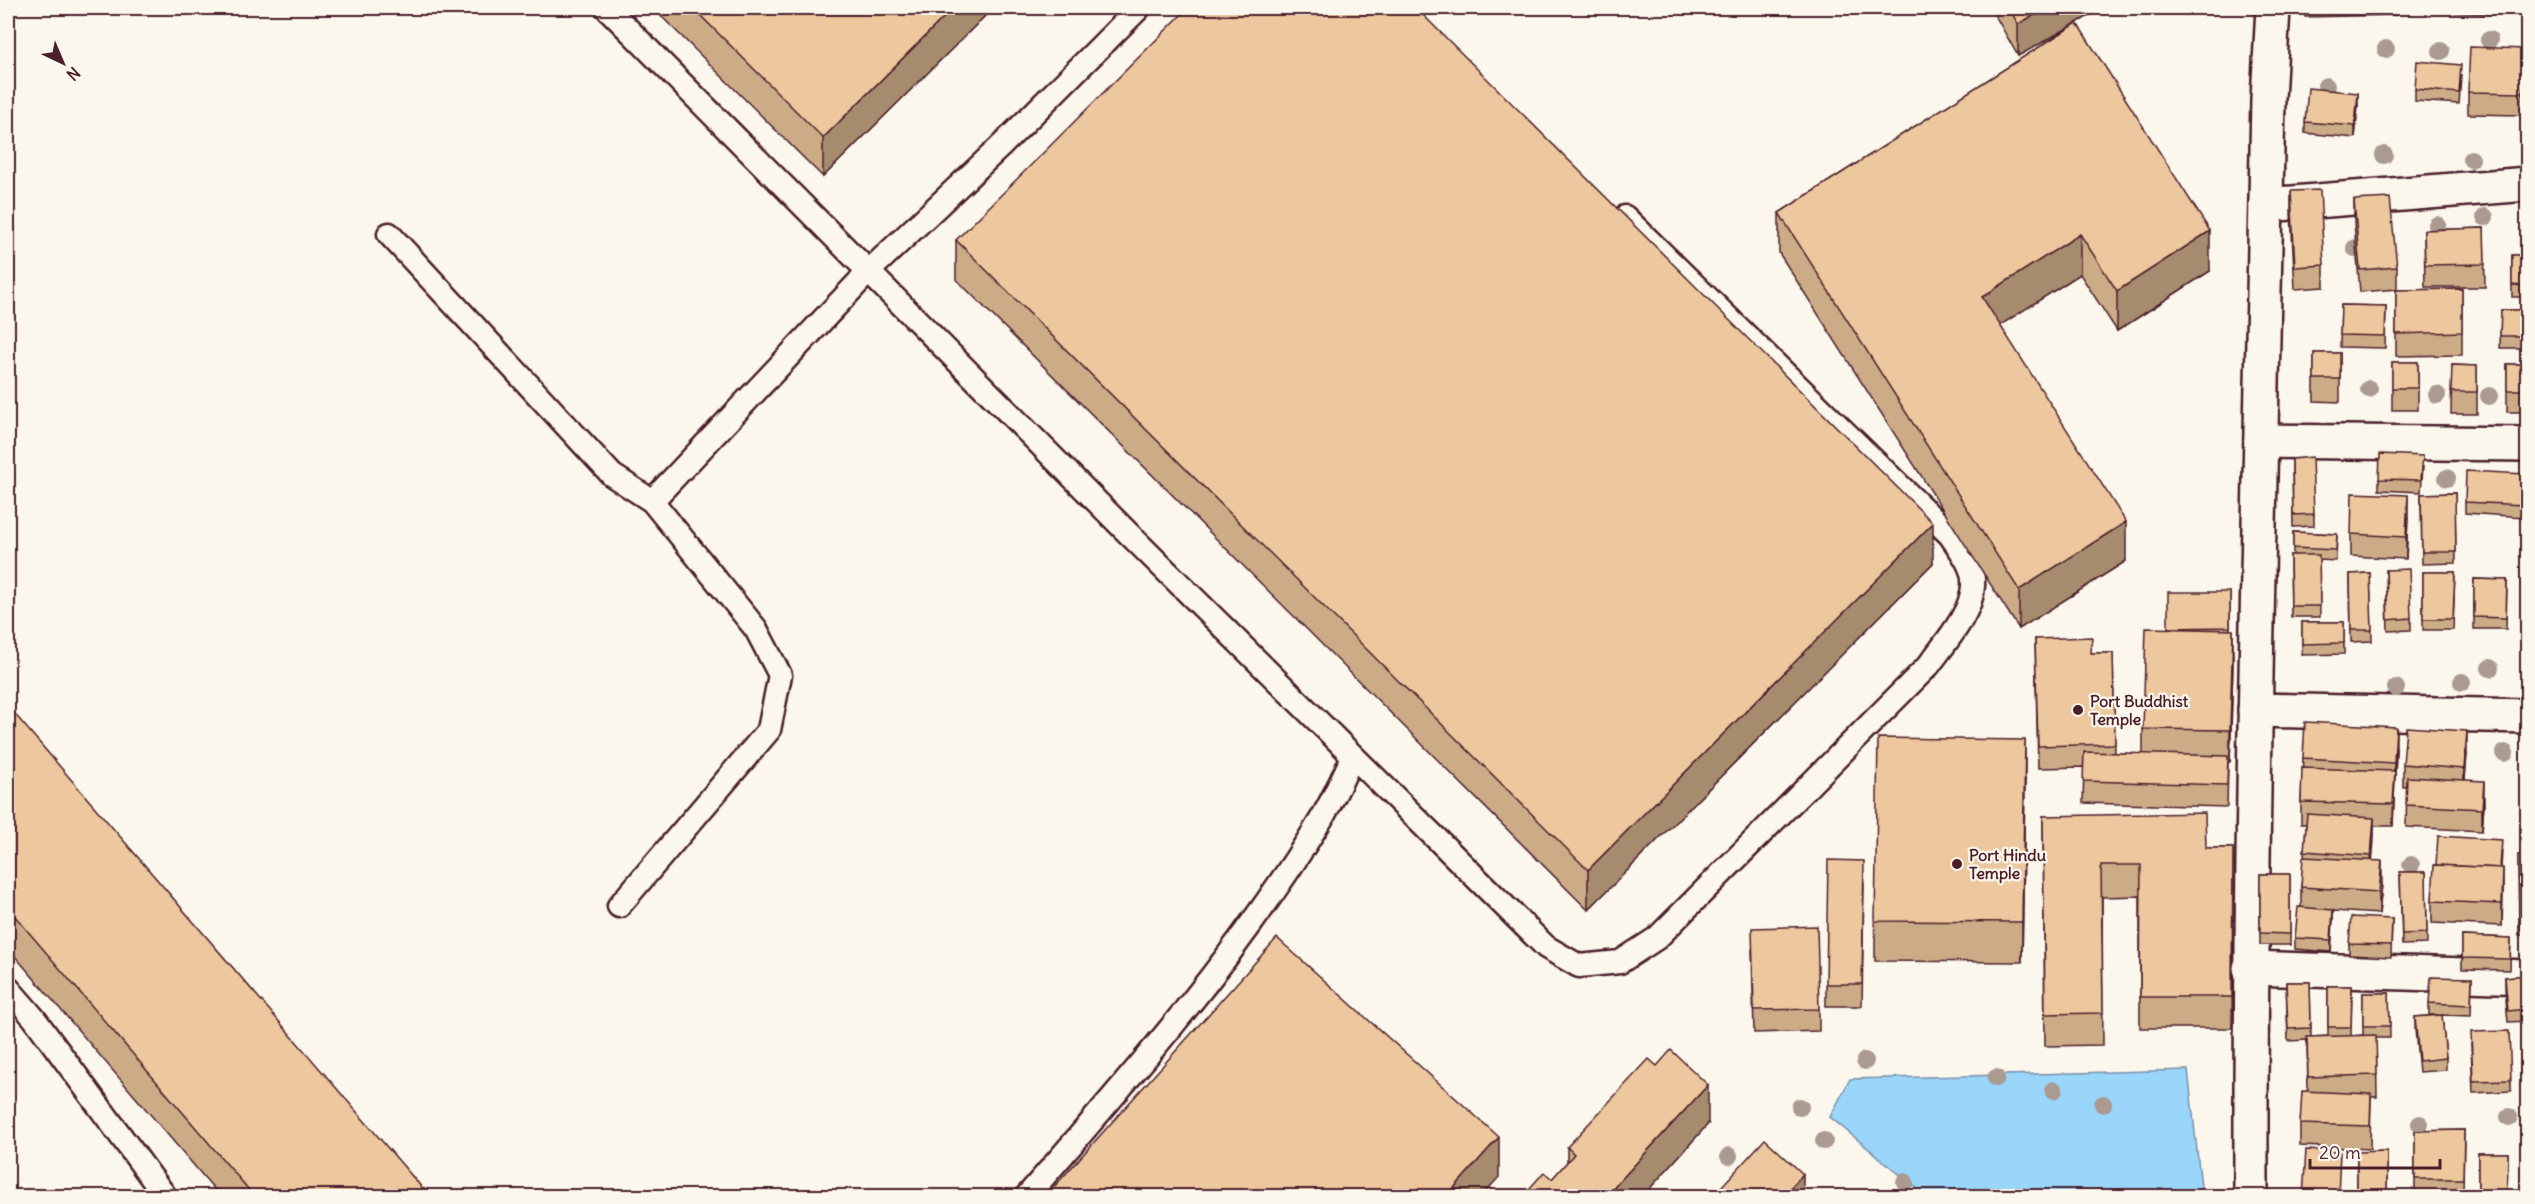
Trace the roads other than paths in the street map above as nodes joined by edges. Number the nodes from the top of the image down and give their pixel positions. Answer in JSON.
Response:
{"nodes":[{"id":1,"x":607,"y":8,"type":"edge"},
{"id":2,"x":1139,"y":8,"type":"edge"},
{"id":3,"x":2273,"y":8,"type":"edge"},
{"id":4,"x":2528,"y":184,"type":"edge"},
{"id":5,"x":2266,"y":205,"type":"junction"},
{"id":6,"x":1614,"y":206,"type":"edge"},
{"id":7,"x":389,"y":234,"type":"dead end"},
{"id":8,"x":869,"y":271,"type":"junction"},
{"id":9,"x":2261,"y":441,"type":"junction"},
{"id":10,"x":2528,"y":444,"type":"edge"},
{"id":11,"x":652,"y":501,"type":"junction"},
{"id":12,"x":2255,"y":710,"type":"junction"},
{"id":13,"x":2528,"y":716,"type":"edge"},
{"id":14,"x":1353,"y":757,"type":"junction"},
{"id":15,"x":619,"y":906,"type":"dead end"},
{"id":16,"x":2250,"y":968,"type":"junction"},
{"id":17,"x":2528,"y":977,"type":"edge"},
{"id":18,"x":8,"y":988,"type":"edge"},
{"id":19,"x":165,"y":1197,"type":"edge"},
{"id":20,"x":1027,"y":1197,"type":"edge"},
{"id":21,"x":2251,"y":1197,"type":"edge"}],
"edges":[{"from":1,"to":8,"type":"lane"},
{"from":2,"to":8,"type":"lane"},
{"from":3,"to":5,"type":"street"},
{"from":4,"to":5,"type":"street"},
{"from":5,"to":9,"type":"street"},
{"from":6,"to":14,"type":"lane"},
{"from":7,"to":11,"type":"lane"},
{"from":8,"to":11,"type":"lane"},
{"from":8,"to":14,"type":"lane"},
{"from":9,"to":10,"type":"street"},
{"from":9,"to":12,"type":"street"},
{"from":11,"to":15,"type":"lane"},
{"from":12,"to":13,"type":"street"},
{"from":12,"to":16,"type":"street"},
{"from":14,"to":20,"type":"lane"},
{"from":16,"to":17,"type":"street"},
{"from":16,"to":21,"type":"street"},
{"from":18,"to":19,"type":"lane"}]}
